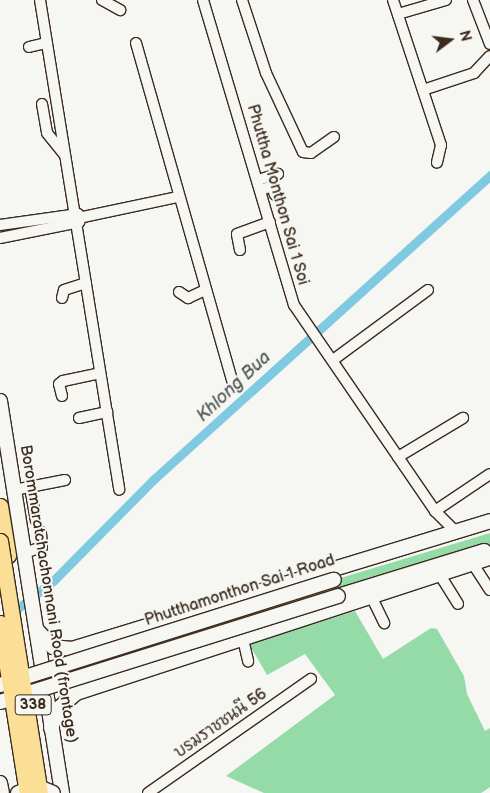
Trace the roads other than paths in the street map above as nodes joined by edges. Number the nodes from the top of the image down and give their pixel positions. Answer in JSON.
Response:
{"nodes":[{"id":1,"x":40,"y":0,"type":"edge"},
{"id":2,"x":102,"y":0,"type":"edge"},
{"id":3,"x":203,"y":0,"type":"edge"},
{"id":4,"x":242,"y":0,"type":"edge"},
{"id":5,"x":393,"y":0,"type":"edge"},
{"id":6,"x":446,"y":0,"type":"edge"},
{"id":7,"x":473,"y":0,"type":"edge"},
{"id":8,"x":120,"y":10,"type":"dead end"},
{"id":9,"x":398,"y":14,"type":"junction"},
{"id":10,"x":46,"y":43,"type":"junction"},
{"id":11,"x":136,"y":43,"type":"dead end"},
{"id":12,"x":490,"y":44,"type":"edge"},
{"id":13,"x":29,"y":47,"type":"dead end"},
{"id":14,"x":490,"y":56,"type":"edge"},
{"id":15,"x":423,"y":90,"type":"junction"},
{"id":16,"x":42,"y":104,"type":"dead end"},
{"id":17,"x":334,"y":137,"type":"dead end"},
{"id":18,"x":65,"y":155,"type":"junction"},
{"id":19,"x":437,"y":163,"type":"dead end"},
{"id":20,"x":278,"y":174,"type":"dead end"},
{"id":21,"x":259,"y":185,"type":"junction"},
{"id":22,"x":275,"y":196,"type":"dead end"},
{"id":23,"x":177,"y":197,"type":"junction"},
{"id":24,"x":74,"y":212,"type":"junction"},
{"id":25,"x":80,"y":221,"type":"junction"},
{"id":26,"x":270,"y":222,"type":"junction"},
{"id":27,"x":0,"y":225,"type":"edge"},
{"id":28,"x":0,"y":238,"type":"edge"},
{"id":29,"x":240,"y":250,"type":"dead end"},
{"id":30,"x":86,"y":284,"type":"junction"},
{"id":31,"x":205,"y":290,"type":"junction"},
{"id":32,"x":428,"y":290,"type":"dead end"},
{"id":33,"x":179,"y":292,"type":"dead end"},
{"id":34,"x":62,"y":298,"type":"dead end"},
{"id":35,"x":333,"y":360,"type":"junction"},
{"id":36,"x":100,"y":373,"type":"junction"},
{"id":37,"x":232,"y":381,"type":"dead end"},
{"id":38,"x":62,"y":396,"type":"dead end"},
{"id":39,"x":0,"y":401,"type":"edge"},
{"id":40,"x":107,"y":412,"type":"junction"},
{"id":41,"x":79,"y":418,"type":"dead end"},
{"id":42,"x":463,"y":418,"type":"dead end"},
{"id":43,"x":398,"y":456,"type":"junction"},
{"id":44,"x":490,"y":474,"type":"edge"},
{"id":45,"x":66,"y":480,"type":"dead end"},
{"id":46,"x":30,"y":487,"type":"junction"},
{"id":47,"x":14,"y":490,"type":"junction"},
{"id":48,"x":119,"y":490,"type":"dead end"},
{"id":49,"x":0,"y":506,"type":"edge"},
{"id":50,"x":435,"y":510,"type":"junction"},
{"id":51,"x":36,"y":520,"type":"dead end"},
{"id":52,"x":490,"y":521,"type":"edge"},
{"id":53,"x":490,"y":527,"type":"edge"},
{"id":54,"x":455,"y":531,"type":"junction"},
{"id":55,"x":41,"y":532,"type":"dead end"},
{"id":56,"x":0,"y":541,"type":"edge"},
{"id":57,"x":490,"y":550,"type":"edge"},
{"id":58,"x":24,"y":553,"type":"junction"},
{"id":59,"x":490,"y":558,"type":"edge"},
{"id":60,"x":473,"y":564,"type":"junction"},
{"id":61,"x":440,"y":575,"type":"junction"},
{"id":62,"x":490,"y":590,"type":"edge"},
{"id":63,"x":372,"y":598,"type":"junction"},
{"id":64,"x":458,"y":604,"type":"dead end"},
{"id":65,"x":0,"y":623,"type":"edge"},
{"id":66,"x":384,"y":623,"type":"dead end"},
{"id":67,"x":36,"y":629,"type":"junction"},
{"id":68,"x":243,"y":639,"type":"junction"},
{"id":69,"x":87,"y":645,"type":"junction"},
{"id":70,"x":0,"y":657,"type":"edge"},
{"id":71,"x":248,"y":661,"type":"dead end"},
{"id":72,"x":311,"y":679,"type":"dead end"},
{"id":73,"x":0,"y":685,"type":"edge"},
{"id":74,"x":98,"y":686,"type":"junction"},
{"id":75,"x":0,"y":702,"type":"edge"},
{"id":76,"x":52,"y":728,"type":"junction"},
{"id":77,"x":0,"y":783,"type":"edge"},
{"id":78,"x":2,"y":793,"type":"edge"},
{"id":79,"x":20,"y":793,"type":"edge"},
{"id":80,"x":27,"y":793,"type":"edge"},
{"id":81,"x":40,"y":793,"type":"edge"},
{"id":82,"x":47,"y":793,"type":"edge"},
{"id":83,"x":53,"y":793,"type":"edge"},
{"id":84,"x":62,"y":793,"type":"edge"},
{"id":85,"x":148,"y":793,"type":"edge"}],
"edges":[{"from":1,"to":10,"type":"street"},
{"from":2,"to":8,"type":"street"},
{"from":3,"to":21,"type":"street","name":"Phuttha Monthon Sai 1 Soi"},
{"from":4,"to":17,"type":"street"},
{"from":5,"to":9,"type":"street"},
{"from":6,"to":9,"type":"street"},
{"from":7,"to":12,"type":"street"},
{"from":9,"to":15,"type":"street"},
{"from":10,"to":13,"type":"street"},
{"from":10,"to":18,"type":"street"},
{"from":11,"to":23,"type":"street"},
{"from":14,"to":15,"type":"street"},
{"from":15,"to":19,"type":"street"},
{"from":16,"to":18,"type":"street"},
{"from":18,"to":24,"type":"street"},
{"from":20,"to":21,"type":"street"},
{"from":21,"to":22,"type":"street"},
{"from":21,"to":26,"type":"street","name":"Phuttha Monthon Sai 1 Soi"},
{"from":23,"to":25,"type":"street"},
{"from":23,"to":31,"type":"street"},
{"from":24,"to":25,"type":"street"},
{"from":24,"to":27,"type":"street"},
{"from":25,"to":28,"type":"street"},
{"from":25,"to":30,"type":"street"},
{"from":26,"to":29,"type":"street"},
{"from":26,"to":35,"type":"street","name":"Phuttha Monthon Sai 1 Soi"},
{"from":30,"to":34,"type":"street"},
{"from":30,"to":36,"type":"street"},
{"from":31,"to":33,"type":"street"},
{"from":31,"to":37,"type":"street"},
{"from":32,"to":35,"type":"street"},
{"from":35,"to":43,"type":"street","name":"Phuttha Monthon Sai 1 Soi"},
{"from":36,"to":38,"type":"street"},
{"from":36,"to":40,"type":"street"},
{"from":39,"to":47,"type":"main road","name":"Borommaratchachonnani Road (frontage)","number":"338"},
{"from":40,"to":41,"type":"street"},
{"from":40,"to":48,"type":"street"},
{"from":42,"to":43,"type":"street"},
{"from":43,"to":50,"type":"street","name":"Phuttha Monthon Sai 1 Soi"},
{"from":44,"to":50,"type":"street"},
{"from":45,"to":46,"type":"street"},
{"from":46,"to":47,"type":"street"},
{"from":46,"to":51,"type":"street"},
{"from":47,"to":58,"type":"main road","name":"Borommaratchachonnani Road (frontage)","number":"338"},
{"from":49,"to":82,"type":"main road","number":"338"},
{"from":50,"to":54,"type":"street","name":"Phuttha Monthon Sai 1 Soi"},
{"from":52,"to":54,"type":"main road","name":"Phutthamonthon Sai 1 Road"},
{"from":53,"to":73,"type":"main road","name":"Phutthamonthon Sai 1 Road","bridge":true},
{"from":54,"to":69,"type":"main road","name":"Phutthamonthon Sai 1 Road"},
{"from":55,"to":58,"type":"street"},
{"from":56,"to":81,"type":"main road","number":"338","bridge":true},
{"from":57,"to":75,"type":"main road","name":"Phutthamonthon Sai 1 Road","bridge":true},
{"from":58,"to":67,"type":"main road","name":"Borommaratchachonnani Road (frontage)","number":"338"},
{"from":59,"to":60,"type":"main road"},
{"from":60,"to":61,"type":"main road"},
{"from":60,"to":62,"type":"street"},
{"from":61,"to":63,"type":"main road"},
{"from":61,"to":64,"type":"street"},
{"from":63,"to":66,"type":"street"},
{"from":63,"to":68,"type":"main road"},
{"from":65,"to":80,"type":"main road","number":"338","bridge":true},
{"from":67,"to":69,"type":"main road","name":"Phutthamonthon Sai 1 Road"},
{"from":67,"to":76,"type":"main road","name":"Borommaratchachonnani Road (frontage)","number":"338"},
{"from":68,"to":71,"type":"street"},
{"from":68,"to":74,"type":"main road"},
{"from":69,"to":74,"type":"main road"},
{"from":70,"to":79,"type":"main road","number":"338"},
{"from":72,"to":85,"type":"street","name":"บรมราชชนนี 56"},
{"from":74,"to":76,"type":"main road"},
{"from":76,"to":84,"type":"main road","name":"Borommaratchachonnani Road (frontage)","number":"338"},
{"from":77,"to":78,"type":"main road"},
{"from":79,"to":83,"type":"main road","bridge":true}]}
